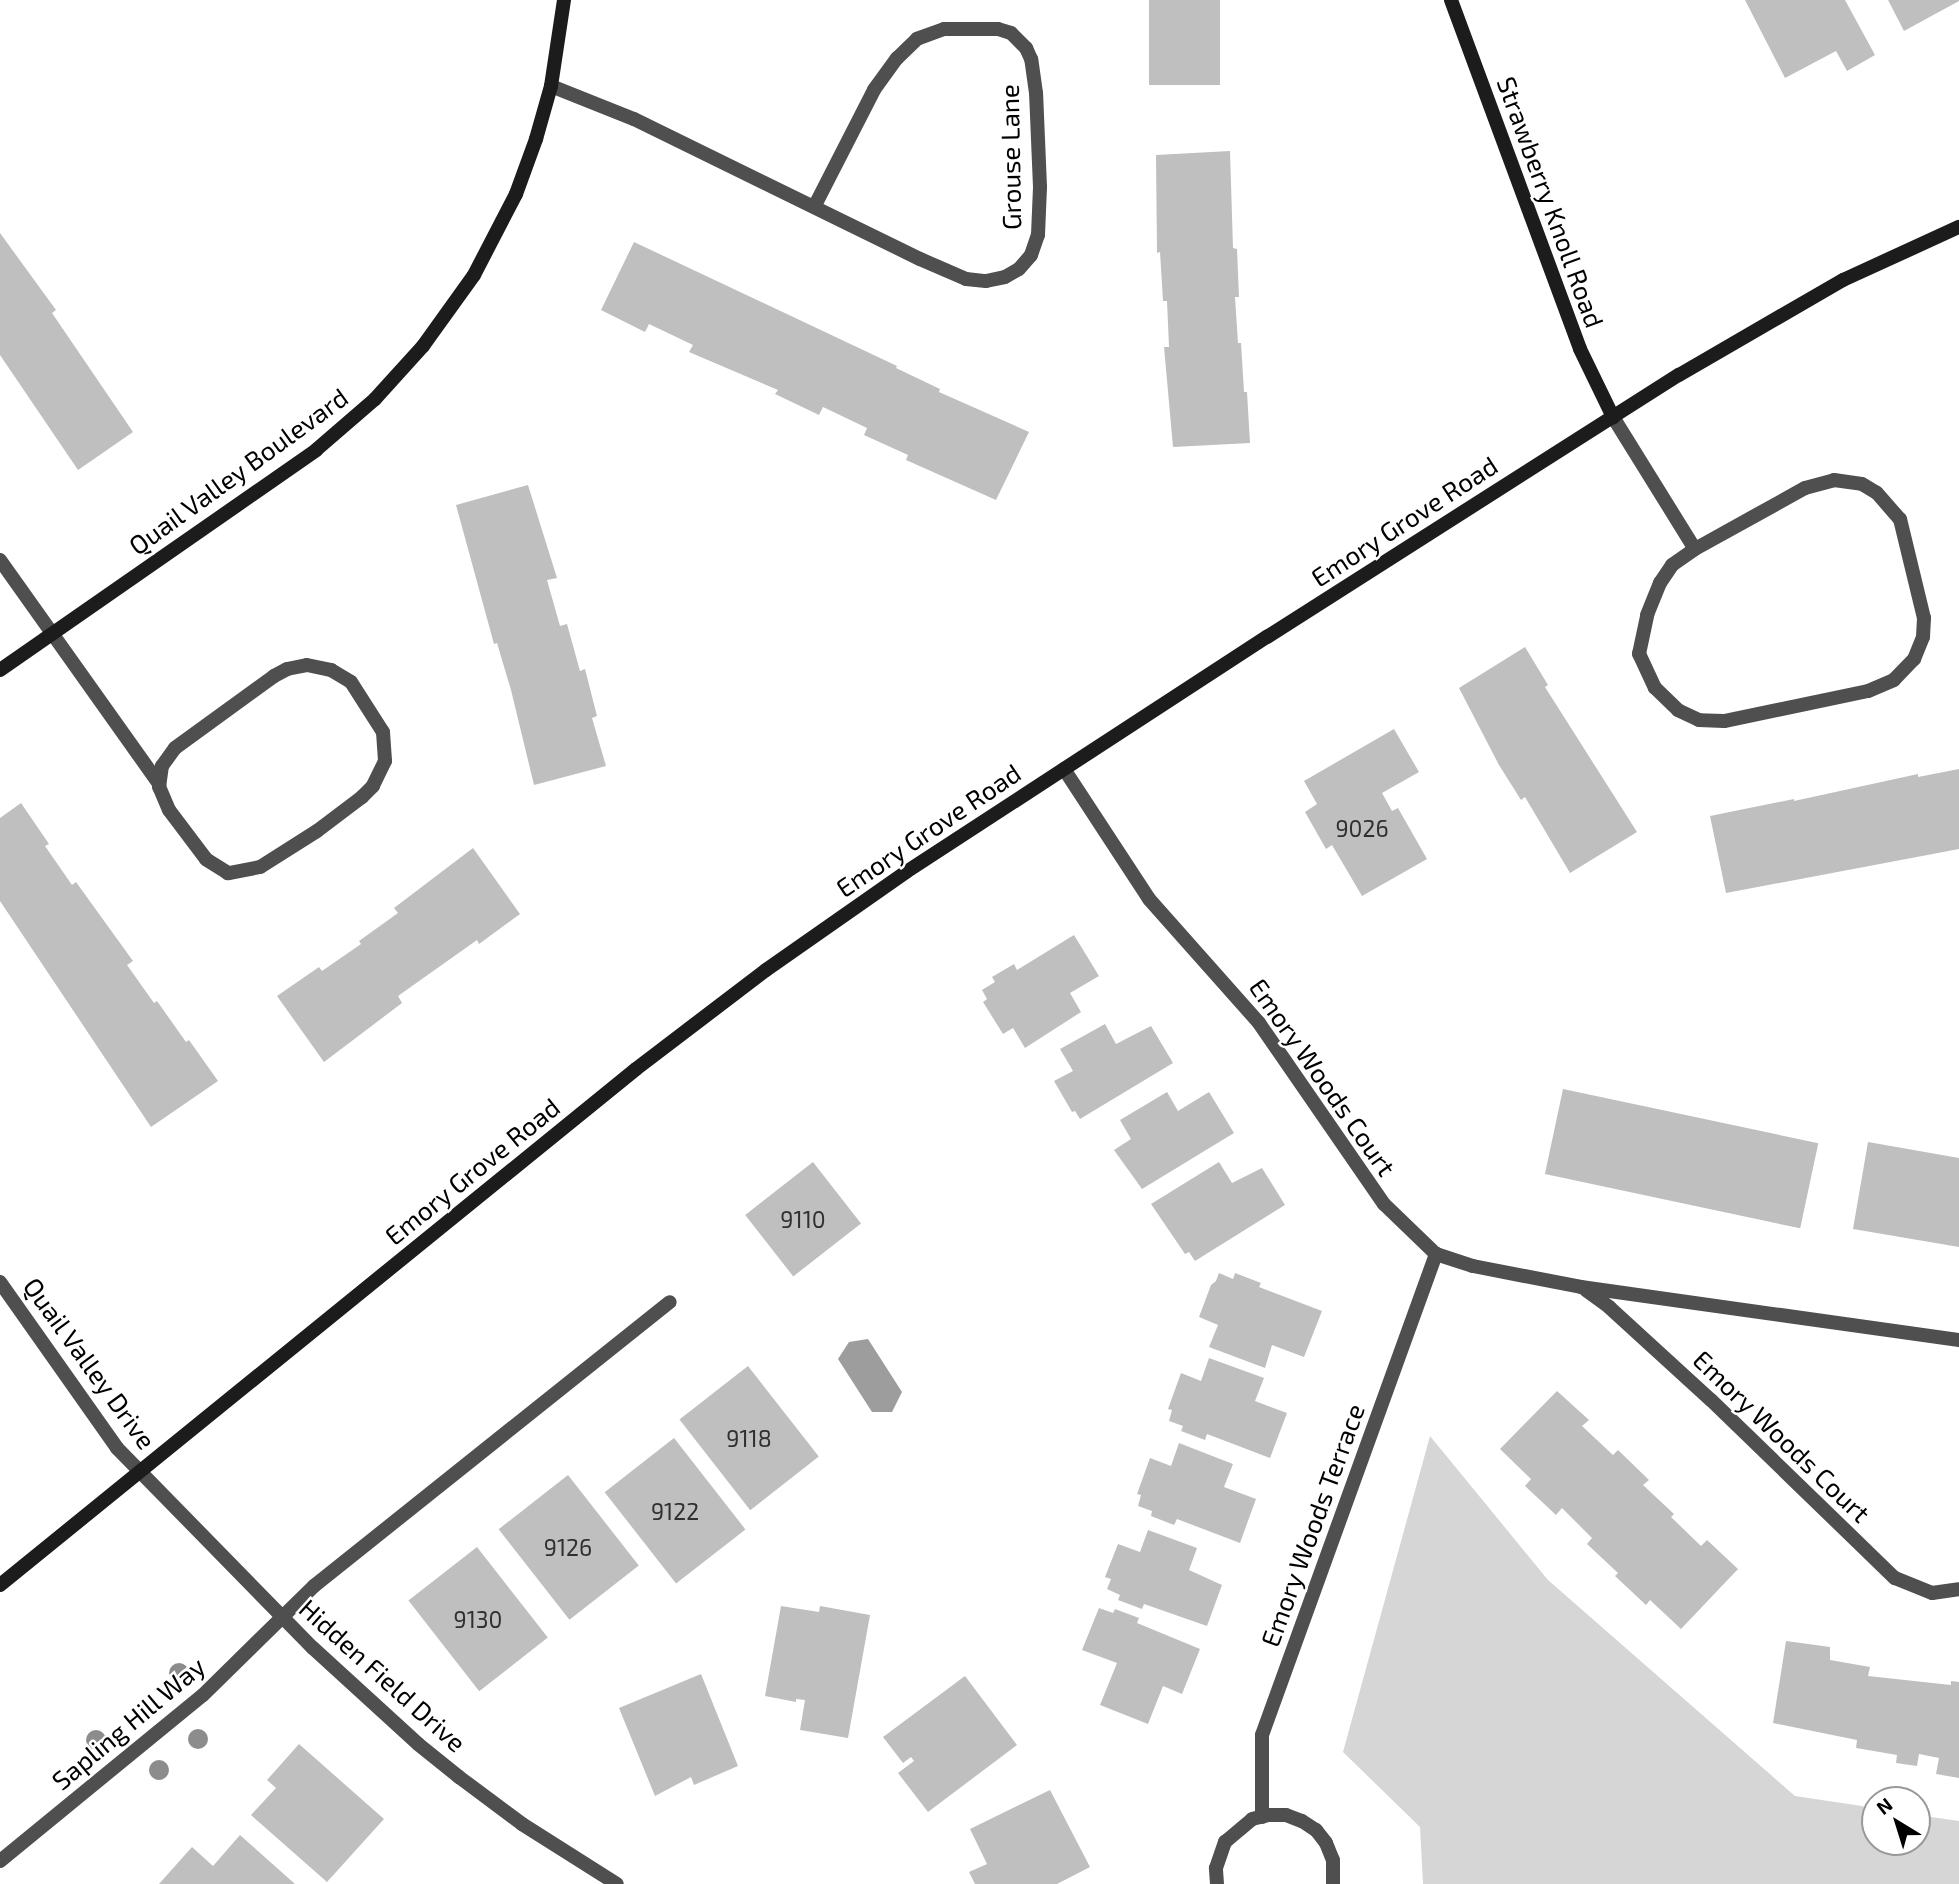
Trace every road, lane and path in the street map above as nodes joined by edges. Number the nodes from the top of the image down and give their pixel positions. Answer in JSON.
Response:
{"nodes":[{"id":1,"x":564,"y":0,"type":"edge"},
{"id":2,"x":1451,"y":0,"type":"edge"},
{"id":3,"x":551,"y":86,"type":"junction"},
{"id":4,"x":814,"y":207,"type":"junction"},
{"id":5,"x":1959,"y":227,"type":"edge"},
{"id":6,"x":1613,"y":417,"type":"junction"},
{"id":7,"x":1695,"y":549,"type":"junction"},
{"id":8,"x":0,"y":560,"type":"edge"},
{"id":9,"x":51,"y":634,"type":"junction"},
{"id":10,"x":0,"y":670,"type":"edge"},
{"id":11,"x":1064,"y":769,"type":"junction"},
{"id":12,"x":159,"y":784,"type":"junction"},
{"id":13,"x":1436,"y":1254,"type":"junction"},
{"id":14,"x":0,"y":1282,"type":"edge"},
{"id":15,"x":1581,"y":1287,"type":"junction"},
{"id":16,"x":670,"y":1302,"type":"dead end"},
{"id":17,"x":1959,"y":1340,"type":"edge"},
{"id":18,"x":140,"y":1473,"type":"junction"},
{"id":19,"x":0,"y":1585,"type":"edge"},
{"id":20,"x":1959,"y":1589,"type":"edge"},
{"id":21,"x":281,"y":1615,"type":"junction"},
{"id":22,"x":1262,"y":1817,"type":"junction"},
{"id":23,"x":0,"y":1861,"type":"edge"},
{"id":24,"x":617,"y":1884,"type":"edge"},
{"id":25,"x":1217,"y":1884,"type":"edge"},
{"id":26,"x":1333,"y":1884,"type":"edge"}],
"edges":[{"from":1,"to":3,"type":"street","name":"Quail Valley Boulevard"},
{"from":2,"to":6,"type":"street","name":"Strawberry Knoll Road"},
{"from":3,"to":4,"type":"street","name":"Grouse Lane"},
{"from":3,"to":9,"type":"street","name":"Quail Valley Boulevard"},
{"from":4,"to":4,"type":"street","name":"Grouse Lane"},
{"from":5,"to":6,"type":"street","name":"Emory Grove Road"},
{"from":6,"to":7,"type":"street"},
{"from":6,"to":11,"type":"street","name":"Emory Grove Road"},
{"from":7,"to":7,"type":"street"},
{"from":8,"to":9,"type":"street"},
{"from":9,"to":10,"type":"street","name":"Quail Valley Boulevard"},
{"from":9,"to":12,"type":"street"},
{"from":11,"to":13,"type":"street","name":"Emory Woods Court"},
{"from":11,"to":18,"type":"street","name":"Emory Grove Road"},
{"from":12,"to":12,"type":"street"},
{"from":13,"to":15,"type":"street","name":"Emory Woods Court"},
{"from":13,"to":22,"type":"street","name":"Emory Woods Terrace"},
{"from":14,"to":18,"type":"street","name":"Quail Valley Drive"},
{"from":15,"to":17,"type":"street","name":"Emory Woods Court"},
{"from":15,"to":20,"type":"street","name":"Emory Woods Court"},
{"from":16,"to":21,"type":"street"},
{"from":18,"to":19,"type":"street","name":"Emory Grove Road"},
{"from":18,"to":21,"type":"street","name":"Hidden Field Drive"},
{"from":21,"to":23,"type":"street","name":"Sapling Hill Way"},
{"from":21,"to":24,"type":"street","name":"Hidden Field Drive"},
{"from":22,"to":25,"type":"street"},
{"from":22,"to":26,"type":"street"}]}
